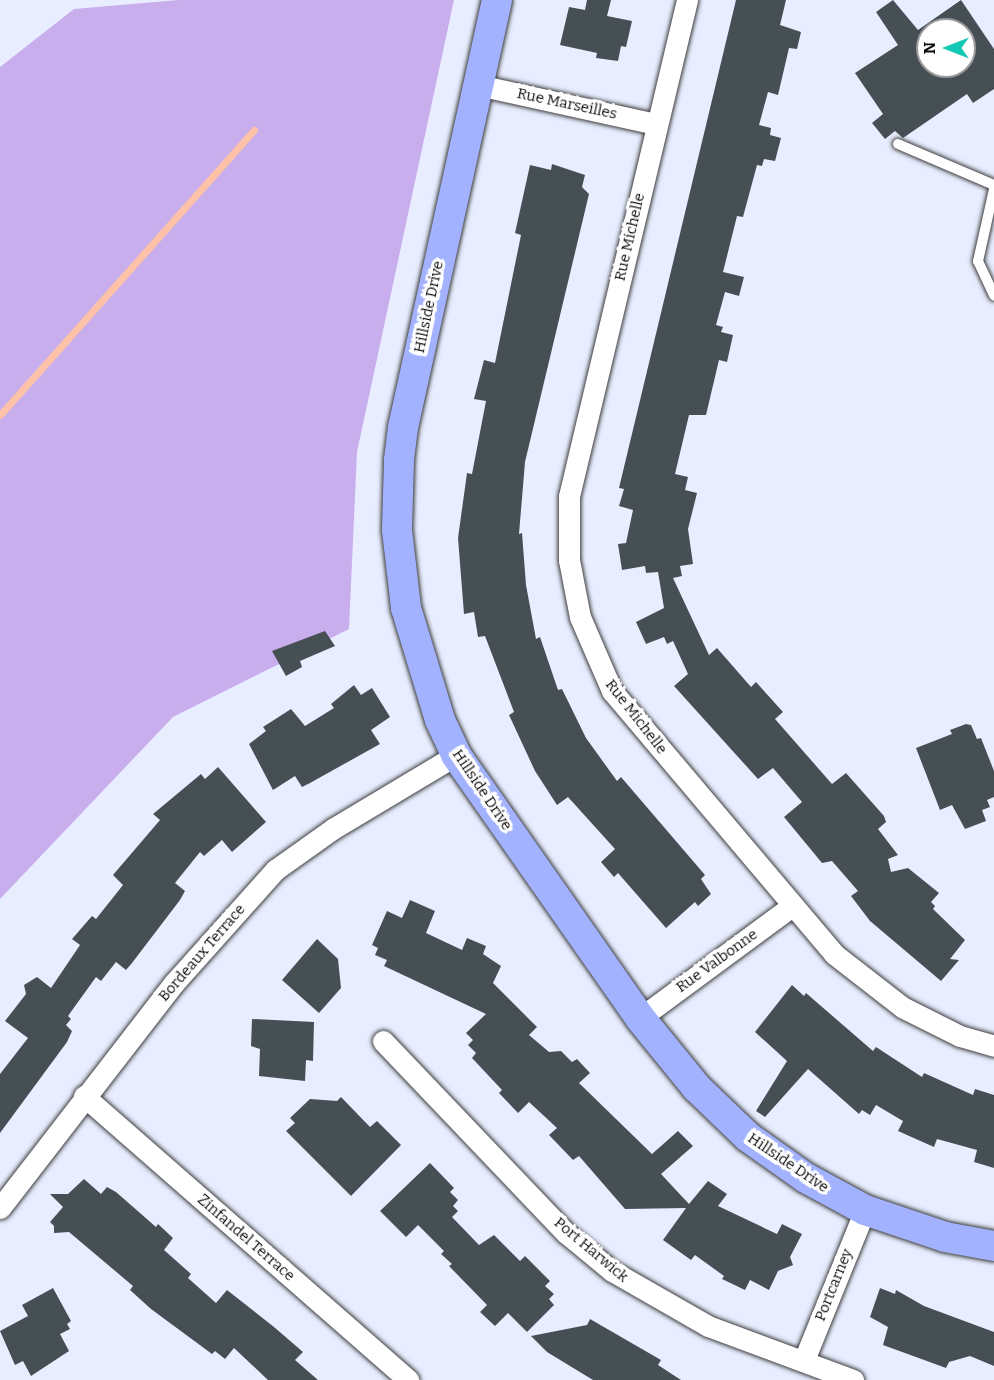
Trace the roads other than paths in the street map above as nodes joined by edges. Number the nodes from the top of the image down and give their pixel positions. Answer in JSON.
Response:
{"nodes":[{"id":1,"x":497,"y":0,"type":"edge"},
{"id":2,"x":687,"y":0,"type":"edge"},
{"id":3,"x":478,"y":85,"type":"junction"},
{"id":4,"x":656,"y":124,"type":"junction"},
{"id":5,"x":898,"y":144,"type":"dead end"},
{"id":6,"x":994,"y":187,"type":"edge"},
{"id":7,"x":994,"y":296,"type":"edge"},
{"id":8,"x":456,"y":755,"type":"junction"},
{"id":9,"x":793,"y":905,"type":"junction"},
{"id":10,"x":640,"y":1018,"type":"junction"},
{"id":11,"x":383,"y":1041,"type":"dead end"},
{"id":12,"x":994,"y":1046,"type":"edge"},
{"id":13,"x":84,"y":1096,"type":"junction"},
{"id":14,"x":0,"y":1208,"type":"edge"},
{"id":15,"x":865,"y":1210,"type":"junction"},
{"id":16,"x":994,"y":1246,"type":"edge"},
{"id":17,"x":804,"y":1360,"type":"junction"},
{"id":18,"x":394,"y":1375,"type":"edge"},
{"id":19,"x":852,"y":1380,"type":"edge"}],
"edges":[{"from":1,"to":3,"type":"street","name":"Hillside Drive"},
{"from":2,"to":4,"type":"street","name":"Rue Michelle"},
{"from":3,"to":4,"type":"street","name":"Rue Marseilles"},
{"from":3,"to":8,"type":"street","name":"Hillside Drive"},
{"from":4,"to":9,"type":"street","name":"Rue Michelle"},
{"from":5,"to":6,"type":"lane"},
{"from":6,"to":7,"type":"lane"},
{"from":8,"to":10,"type":"street","name":"Hillside Drive"},
{"from":8,"to":13,"type":"street","name":"Bordeaux Terrace"},
{"from":9,"to":10,"type":"street","name":"Rue Valbonne"},
{"from":9,"to":12,"type":"street","name":"Rue Michelle"},
{"from":10,"to":15,"type":"street","name":"Hillside Drive"},
{"from":11,"to":17,"type":"street","name":"Port Harwick"},
{"from":13,"to":14,"type":"street","name":"Bordeaux Terrace"},
{"from":13,"to":18,"type":"street","name":"Zinfandel Terrace"},
{"from":15,"to":16,"type":"street","name":"Hillside Drive"},
{"from":15,"to":17,"type":"street","name":"Portcarney"},
{"from":17,"to":19,"type":"street","name":"Port Harwick"}]}
